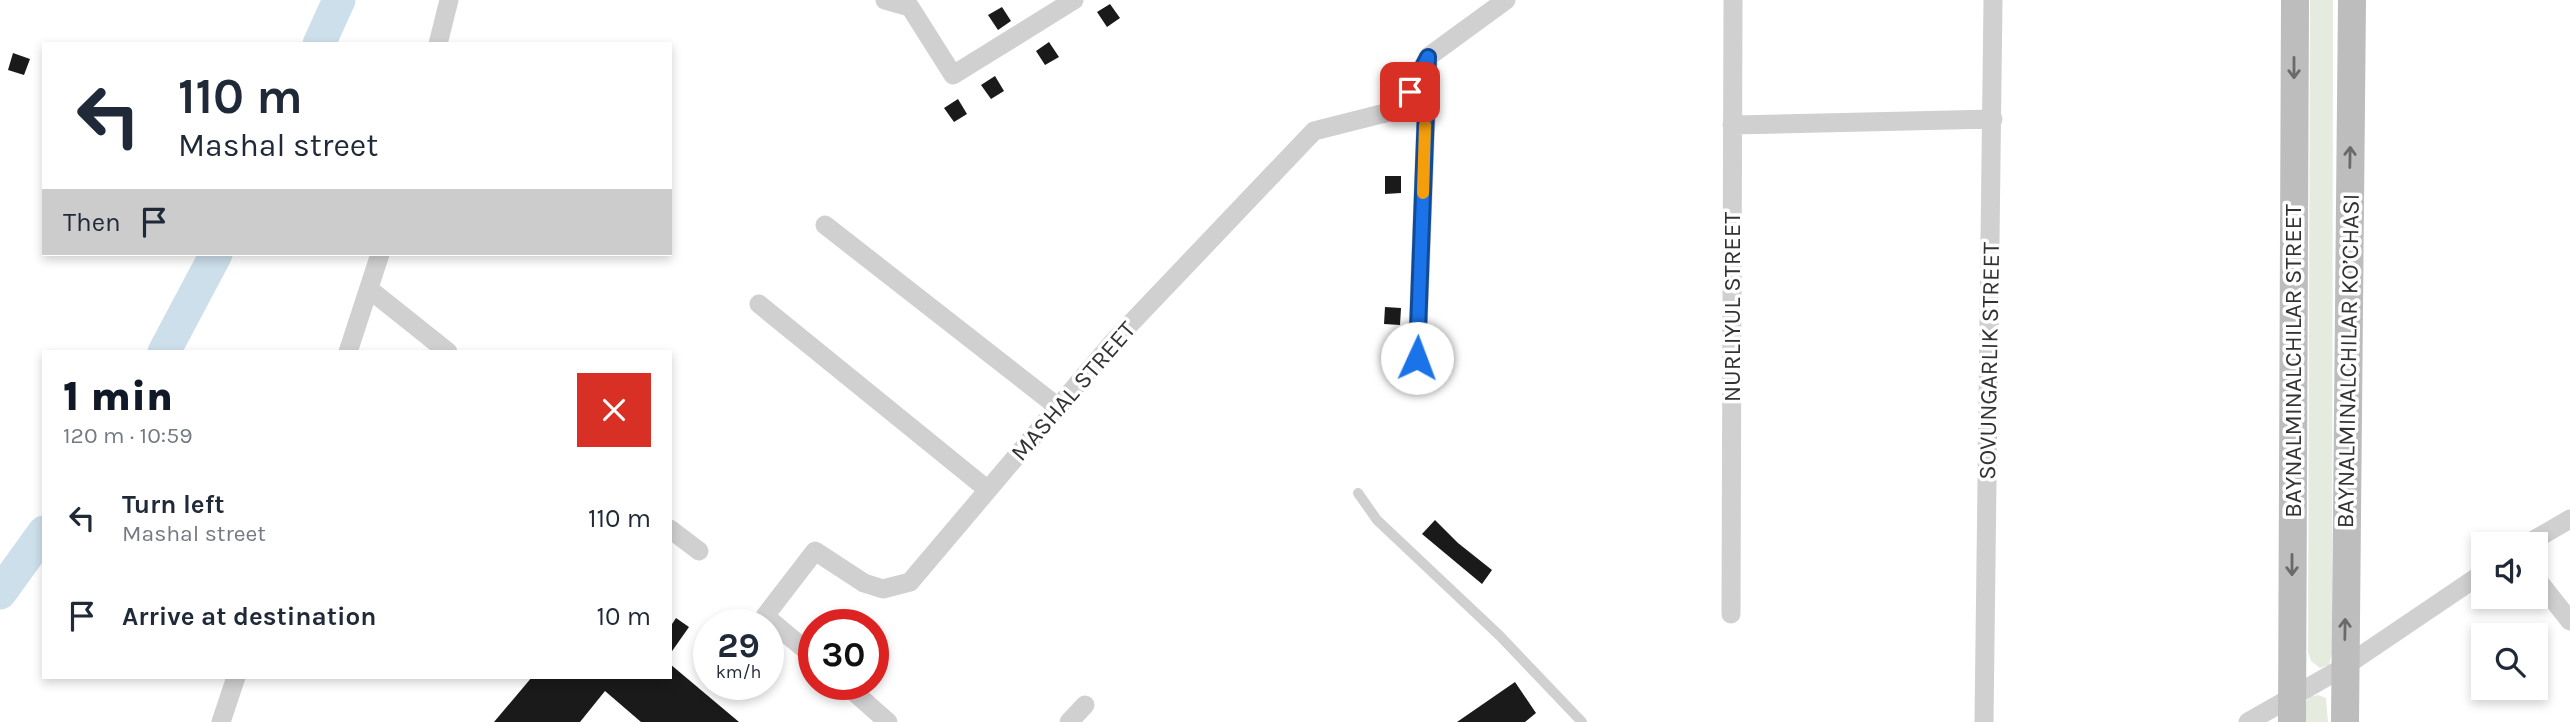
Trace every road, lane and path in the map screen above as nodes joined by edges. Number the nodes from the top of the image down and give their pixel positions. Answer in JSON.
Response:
{"nodes":[{"id":1,"x":449,"y":0,"type":"edge"},
{"id":2,"x":886,"y":0,"type":"edge"},
{"id":3,"x":1073,"y":0,"type":"edge"},
{"id":4,"x":1506,"y":0,"type":"edge"},
{"id":5,"x":1732,"y":0,"type":"edge"},
{"id":6,"x":1993,"y":0,"type":"edge"},
{"id":7,"x":2295,"y":0,"type":"edge"},
{"id":8,"x":2352,"y":0,"type":"edge"},
{"id":9,"x":911,"y":4,"type":"edge"},
{"id":10,"x":438,"y":42,"type":"edge"},
{"id":11,"x":1428,"y":57,"type":"junction"},
{"id":12,"x":1993,"y":119,"type":"junction"},
{"id":13,"x":1732,"y":125,"type":"junction"},
{"id":14,"x":825,"y":225,"type":"dead end"},
{"id":15,"x":379,"y":256,"type":"edge"},
{"id":16,"x":369,"y":289,"type":"junction"},
{"id":17,"x":759,"y":304,"type":"dead end"},
{"id":18,"x":349,"y":350,"type":"edge"},
{"id":19,"x":446,"y":350,"type":"edge"},
{"id":20,"x":1417,"y":358,"type":"dead end"},
{"id":21,"x":1058,"y":407,"type":"junction"},
{"id":22,"x":988,"y":491,"type":"junction"},
{"id":23,"x":1358,"y":493,"type":"dead end"},
{"id":24,"x":2570,"y":519,"type":"edge"},
{"id":25,"x":672,"y":531,"type":"edge"},
{"id":26,"x":2548,"y":532,"type":"edge"},
{"id":27,"x":699,"y":551,"type":"dead end"},
{"id":28,"x":2471,"y":581,"type":"edge"},
{"id":29,"x":2548,"y":593,"type":"edge"},
{"id":30,"x":1731,"y":614,"type":"dead end"},
{"id":31,"x":2570,"y":621,"type":"edge"},
{"id":32,"x":798,"y":644,"type":"edge"},
{"id":33,"x":2344,"y":667,"type":"junction"},
{"id":34,"x":235,"y":679,"type":"edge"},
{"id":35,"x":863,"y":700,"type":"edge"},
{"id":36,"x":1085,"y":705,"type":"dead end"},
{"id":37,"x":2291,"y":710,"type":"edge"},
{"id":38,"x":220,"y":722,"type":"edge"},
{"id":39,"x":888,"y":722,"type":"edge"},
{"id":40,"x":1069,"y":722,"type":"edge"},
{"id":41,"x":1582,"y":722,"type":"edge"},
{"id":42,"x":1984,"y":722,"type":"edge"},
{"id":43,"x":2248,"y":722,"type":"edge"},
{"id":44,"x":2345,"y":722,"type":"edge"}],
"edges":[{"from":1,"to":10,"type":"street"},
{"from":2,"to":9,"type":"street"},
{"from":3,"to":9,"type":"street"},
{"from":4,"to":11,"type":"street","name":"MASHAL STREET"},
{"from":5,"to":13,"type":"street","name":"NURLIYUL STREET"},
{"from":6,"to":12,"type":"street","name":"SOVUNGARLIK STREET"},
{"from":7,"to":37,"type":"main road","name":"BAYNALMINALCHILAR STREET","one_way":true},
{"from":33,"to":8,"type":"main road","name":"BAYNALMINALCHILAR KO’CHASI","one_way":true},
{"from":11,"to":20,"type":"street"},
{"from":11,"to":21,"type":"street","name":"MASHAL STREET"},
{"from":12,"to":13,"type":"street"},
{"from":12,"to":42,"type":"street","name":"SOVUNGARLIK STREET"},
{"from":13,"to":30,"type":"street","name":"NURLIYUL STREET"},
{"from":14,"to":21,"type":"street"},
{"from":15,"to":16,"type":"street"},
{"from":16,"to":18,"type":"street"},
{"from":16,"to":19,"type":"street"},
{"from":17,"to":22,"type":"street"},
{"from":21,"to":22,"type":"street","name":"MASHAL STREET"},
{"from":22,"to":32,"type":"street","name":"MASHAL STREET"},
{"from":23,"to":41,"type":"lane"},
{"from":24,"to":26,"type":"street"},
{"from":25,"to":27,"type":"street"},
{"from":28,"to":33,"type":"street"},
{"from":29,"to":31,"type":"street"},
{"from":33,"to":37,"type":"street"},
{"from":33,"to":44,"type":"main road","name":"BAYNALMINALCHILAR KO’CHASI"},
{"from":34,"to":38,"type":"street"},
{"from":35,"to":39,"type":"street"},
{"from":36,"to":40,"type":"street"},
{"from":37,"to":43,"type":"street"}]}
